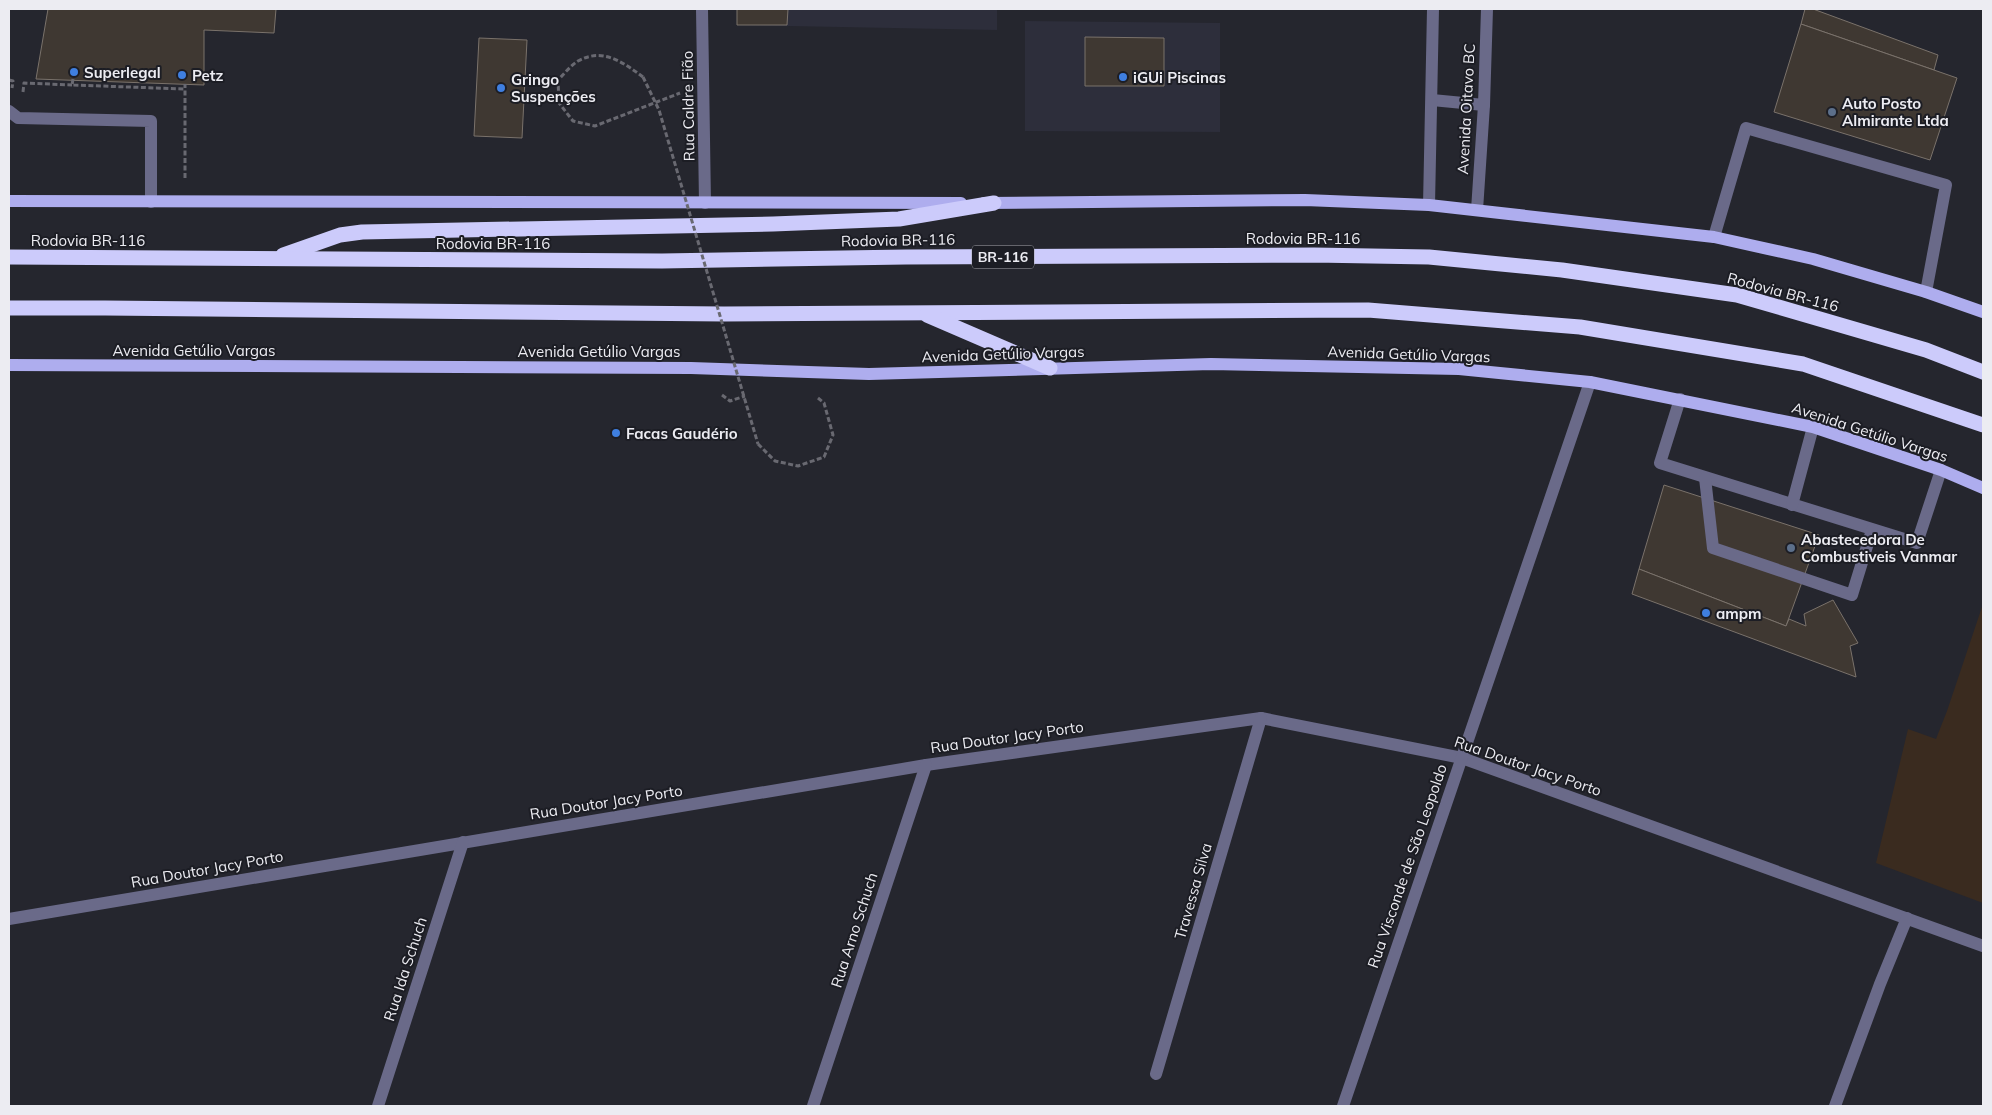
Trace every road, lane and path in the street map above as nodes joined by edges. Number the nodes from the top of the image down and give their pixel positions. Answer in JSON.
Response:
{"nodes":[{"id":1,"x":702,"y":9,"type":"edge"},
{"id":2,"x":1433,"y":9,"type":"edge"},
{"id":3,"x":1487,"y":9,"type":"edge"},
{"id":4,"x":73,"y":79,"type":"dead end"},
{"id":5,"x":9,"y":80,"type":"edge"},
{"id":6,"x":704,"y":84,"type":"junction"},
{"id":7,"x":72,"y":85,"type":"junction"},
{"id":8,"x":12,"y":91,"type":"dead end"},
{"id":9,"x":1432,"y":100,"type":"junction"},
{"id":10,"x":22,"y":101,"type":"dead end"},
{"id":11,"x":1484,"y":105,"type":"junction"},
{"id":12,"x":9,"y":110,"type":"edge"},
{"id":13,"x":184,"y":164,"type":"dead end"},
{"id":14,"x":9,"y":201,"type":"edge"},
{"id":15,"x":151,"y":202,"type":"junction"},
{"id":16,"x":705,"y":203,"type":"junction"},
{"id":17,"x":994,"y":204,"type":"junction"},
{"id":18,"x":1429,"y":205,"type":"junction"},
{"id":19,"x":1477,"y":210,"type":"junction"},
{"id":20,"x":1714,"y":237,"type":"junction"},
{"id":21,"x":9,"y":257,"type":"edge"},
{"id":22,"x":271,"y":259,"type":"junction"},
{"id":23,"x":1926,"y":292,"type":"junction"},
{"id":24,"x":9,"y":308,"type":"edge"},
{"id":25,"x":1983,"y":312,"type":"edge"},
{"id":26,"x":921,"y":313,"type":"junction"},
{"id":27,"x":9,"y":365,"type":"edge"},
{"id":28,"x":691,"y":368,"type":"junction"},
{"id":29,"x":1050,"y":368,"type":"junction"},
{"id":30,"x":1983,"y":372,"type":"edge"},
{"id":31,"x":1590,"y":382,"type":"junction"},
{"id":32,"x":746,"y":395,"type":"dead end"},
{"id":33,"x":817,"y":397,"type":"dead end"},
{"id":34,"x":1680,"y":399,"type":"junction"},
{"id":35,"x":1983,"y":425,"type":"edge"},
{"id":36,"x":1813,"y":427,"type":"junction"},
{"id":37,"x":1941,"y":470,"type":"junction"},
{"id":38,"x":1705,"y":478,"type":"junction"},
{"id":39,"x":1983,"y":488,"type":"edge"},
{"id":40,"x":1792,"y":505,"type":"junction"},
{"id":41,"x":1872,"y":530,"type":"junction"},
{"id":42,"x":1261,"y":718,"type":"junction"},
{"id":43,"x":1462,"y":758,"type":"junction"},
{"id":44,"x":926,"y":764,"type":"junction"},
{"id":45,"x":463,"y":842,"type":"junction"},
{"id":46,"x":1907,"y":918,"type":"junction"},
{"id":47,"x":9,"y":919,"type":"edge"},
{"id":48,"x":1983,"y":946,"type":"edge"},
{"id":49,"x":1156,"y":1074,"type":"dead end"},
{"id":50,"x":378,"y":1106,"type":"edge"},
{"id":51,"x":813,"y":1106,"type":"edge"},
{"id":52,"x":1343,"y":1106,"type":"edge"},
{"id":53,"x":1835,"y":1106,"type":"edge"}],
"edges":[{"from":1,"to":6,"type":"street","name":"Rua Caldre Fião"},
{"from":2,"to":9,"type":"street"},
{"from":3,"to":11,"type":"street","name":"Avenida Oitavo BC"},
{"from":4,"to":7,"type":"path"},
{"from":5,"to":8,"type":"path"},
{"from":6,"to":16,"type":"street","name":"Rua Caldre Fião"},
{"from":6,"to":33,"type":"path","bridge":true},
{"from":7,"to":10,"type":"path"},
{"from":7,"to":13,"type":"path"},
{"from":9,"to":11,"type":"street"},
{"from":9,"to":18,"type":"street"},
{"from":11,"to":19,"type":"street","name":"Avenida Oitavo BC"},
{"from":12,"to":15,"type":"street"},
{"from":14,"to":15,"type":"main road"},
{"from":15,"to":16,"type":"main road"},
{"from":16,"to":17,"type":"main road"},
{"from":17,"to":18,"type":"main road"},
{"from":17,"to":22,"type":"highway","number":"BR-116"},
{"from":18,"to":19,"type":"main road"},
{"from":19,"to":20,"type":"main road"},
{"from":20,"to":23,"type":"main road"},
{"from":20,"to":23,"type":"street"},
{"from":21,"to":22,"type":"highway","name":"Rodovia BR-116","number":"BR-116"},
{"from":22,"to":30,"type":"highway","name":"Rodovia BR-116","number":"BR-116"},
{"from":23,"to":25,"type":"main road"},
{"from":24,"to":26,"type":"highway"},
{"from":26,"to":29,"type":"highway"},
{"from":26,"to":35,"type":"highway"},
{"from":27,"to":28,"type":"main road","name":"Avenida Getúlio Vargas"},
{"from":28,"to":29,"type":"main road","name":"Avenida Getúlio Vargas"},
{"from":28,"to":32,"type":"path"},
{"from":29,"to":31,"type":"main road","name":"Avenida Getúlio Vargas"},
{"from":31,"to":34,"type":"main road","name":"Avenida Getúlio Vargas"},
{"from":31,"to":43,"type":"street","name":"Rua Visconde de São Leopoldo"},
{"from":34,"to":36,"type":"main road","name":"Avenida Getúlio Vargas"},
{"from":34,"to":38,"type":"street"},
{"from":36,"to":37,"type":"main road","name":"Avenida Getúlio Vargas"},
{"from":36,"to":40,"type":"street"},
{"from":37,"to":39,"type":"main road","name":"Avenida Getúlio Vargas"},
{"from":37,"to":41,"type":"street"},
{"from":38,"to":40,"type":"street"},
{"from":38,"to":41,"type":"street"},
{"from":40,"to":41,"type":"street"},
{"from":42,"to":43,"type":"street","name":"Rua Doutor Jacy Porto"},
{"from":42,"to":44,"type":"street","name":"Rua Doutor Jacy Porto"},
{"from":42,"to":49,"type":"street","name":"Travessa Silva"},
{"from":43,"to":46,"type":"street","name":"Rua Doutor Jacy Porto"},
{"from":43,"to":52,"type":"street","name":"Rua Visconde de São Leopoldo"},
{"from":44,"to":45,"type":"street","name":"Rua Doutor Jacy Porto"},
{"from":44,"to":51,"type":"street","name":"Rua Arno Schuch"},
{"from":45,"to":47,"type":"street","name":"Rua Doutor Jacy Porto"},
{"from":45,"to":50,"type":"street","name":"Rua Ida Schuch"},
{"from":46,"to":48,"type":"street","name":"Rua Doutor Jacy Porto"},
{"from":46,"to":53,"type":"street"}]}
